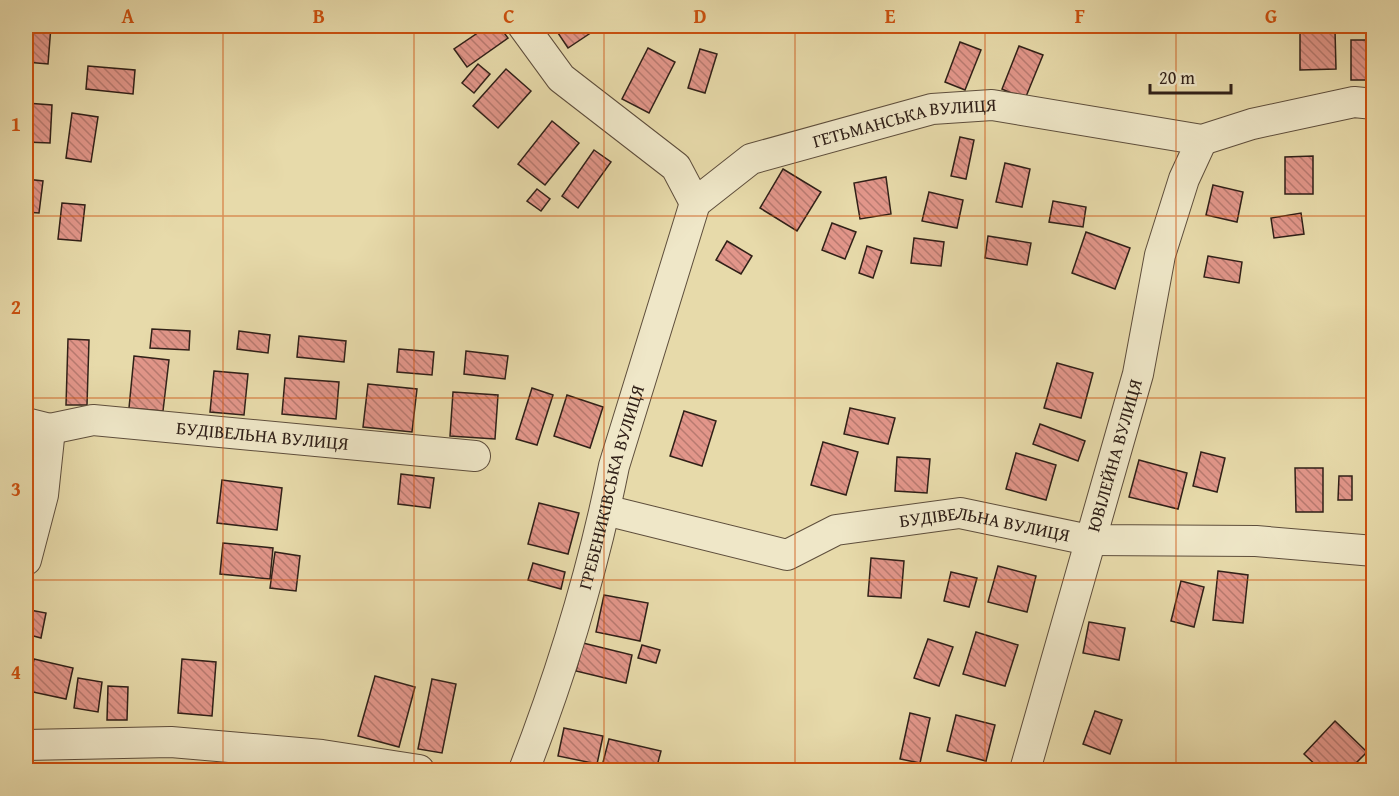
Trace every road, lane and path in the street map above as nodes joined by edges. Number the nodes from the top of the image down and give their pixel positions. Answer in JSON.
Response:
{"nodes":[{"id":1,"x":523,"y":26,"type":"edge"},
{"id":2,"x":1374,"y":104,"type":"edge"},
{"id":3,"x":1202,"y":140,"type":"junction"},
{"id":4,"x":695,"y":203,"type":"junction"},
{"id":5,"x":38,"y":426,"type":"edge"},
{"id":6,"x":475,"y":456,"type":"dead end"},
{"id":7,"x":605,"y":510,"type":"junction"},
{"id":8,"x":1089,"y":540,"type":"junction"},
{"id":9,"x":1374,"y":551,"type":"edge"},
{"id":10,"x":26,"y":560,"type":"edge"},
{"id":11,"x":26,"y":745,"type":"edge"},
{"id":12,"x":419,"y":771,"type":"edge"},
{"id":13,"x":524,"y":771,"type":"edge"},
{"id":14,"x":1025,"y":771,"type":"edge"}],
"edges":[{"from":1,"to":4,"type":"street"},
{"from":2,"to":3,"type":"street","name":"ГЕТЬМАНСЬКА ВУЛИЦЯ"},
{"from":3,"to":4,"type":"street","name":"ГЕТЬМАНСЬКА ВУЛИЦЯ"},
{"from":3,"to":8,"type":"street","name":"ЮВІЛЕЙНА ВУЛИЦЯ"},
{"from":4,"to":7,"type":"street","name":"ГРЕБЕНИКІВСЬКА ВУЛИЦЯ"},
{"from":5,"to":6,"type":"street","name":"БУДІВЕЛЬНА ВУЛИЦЯ"},
{"from":5,"to":10,"type":"street"},
{"from":7,"to":8,"type":"street","name":"БУДІВЕЛЬНА ВУЛИЦЯ"},
{"from":7,"to":13,"type":"street","name":"ГРЕБЕНИКІВСЬКА ВУЛИЦЯ"},
{"from":8,"to":9,"type":"street","name":"БУДІВЕЛЬНА ВУЛИЦЯ"},
{"from":8,"to":14,"type":"street","name":"ЮВІЛЕЙНА ВУЛИЦЯ"},
{"from":11,"to":12,"type":"street"}]}
